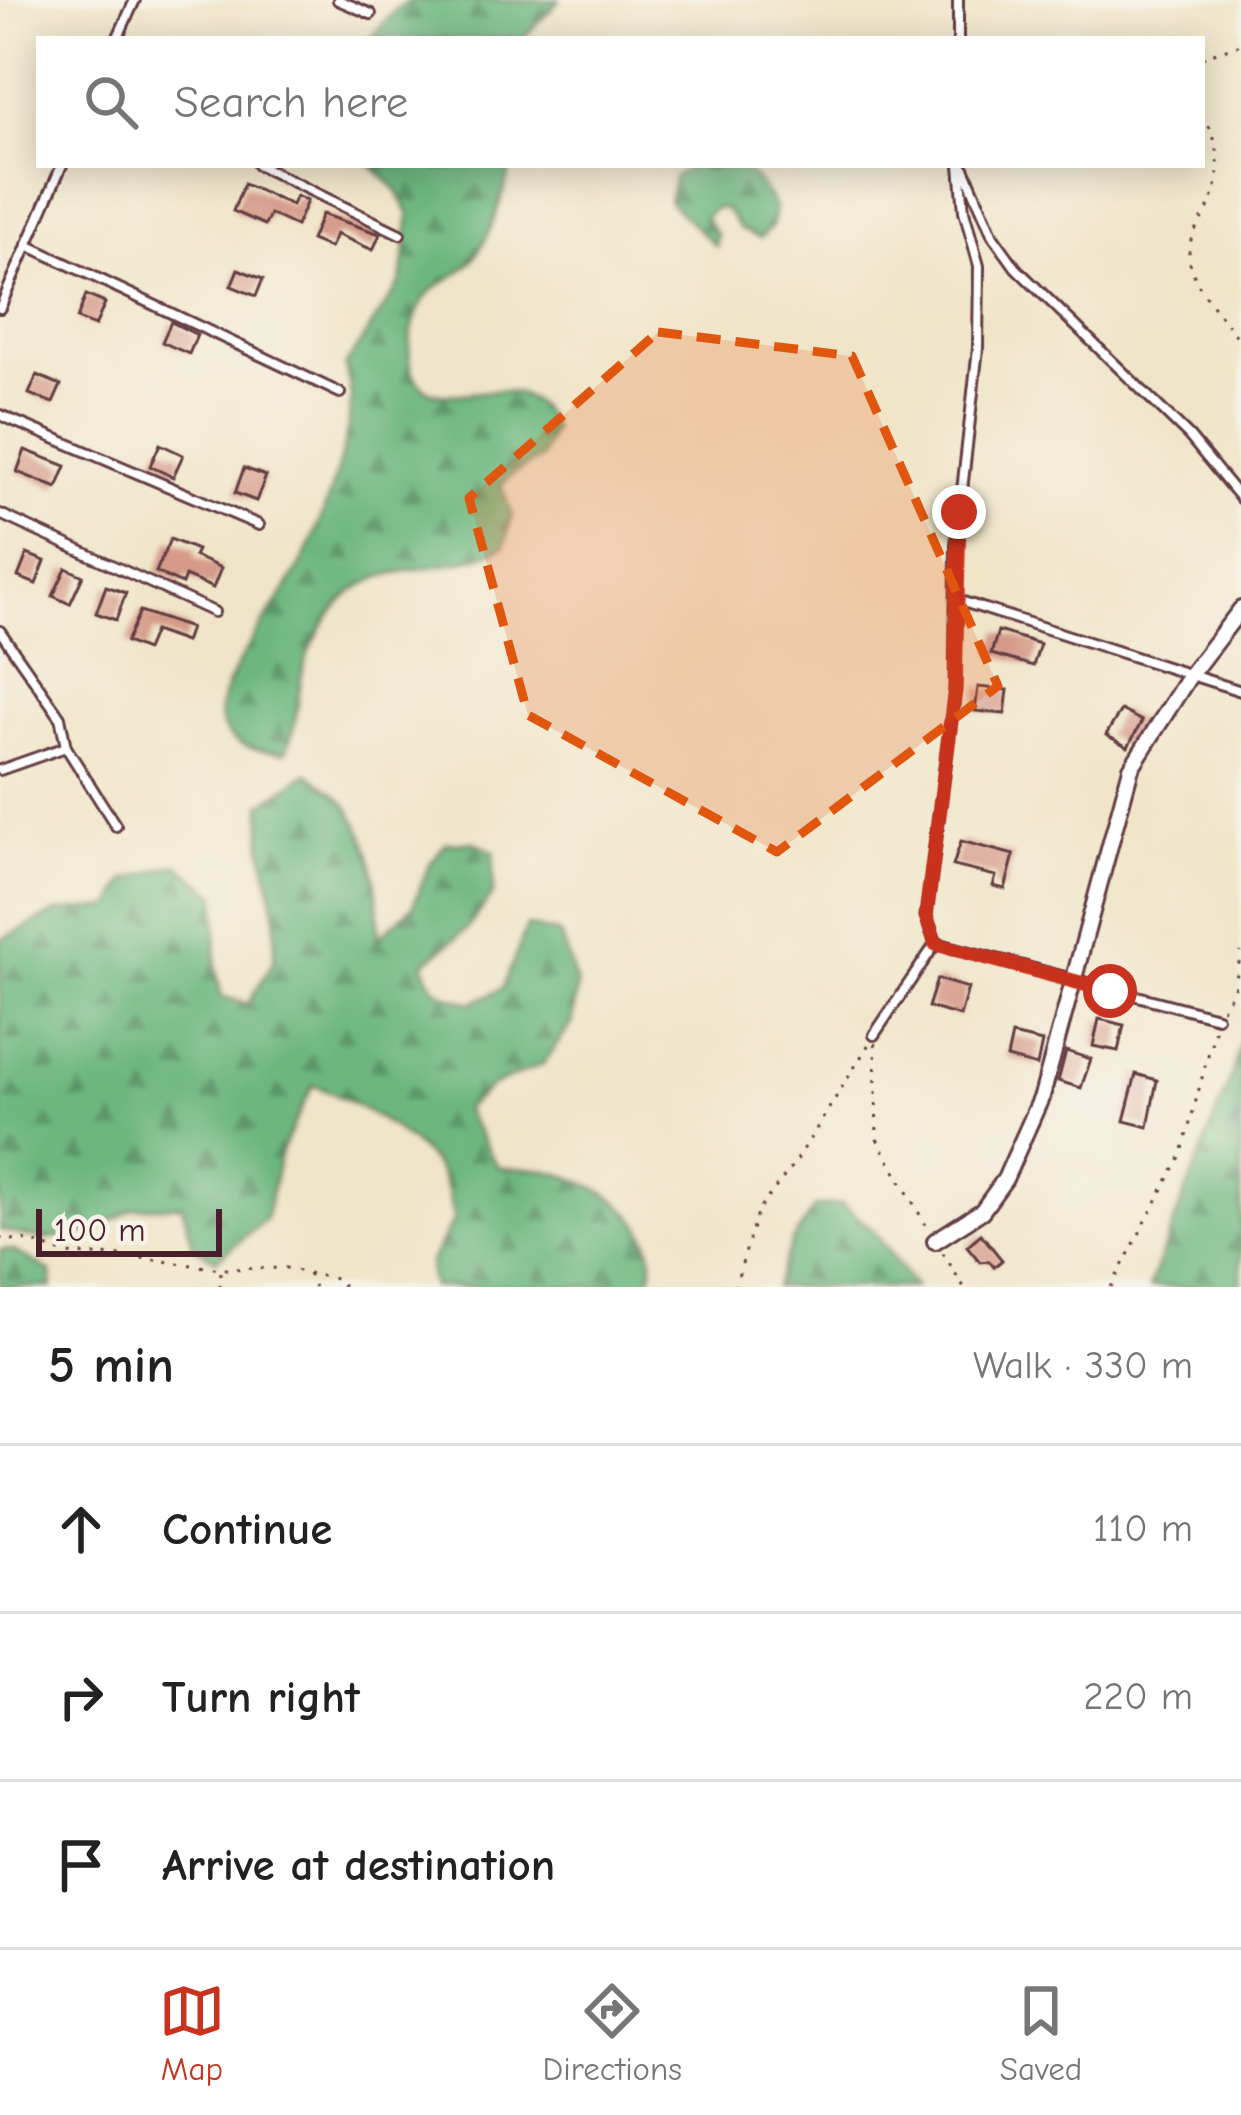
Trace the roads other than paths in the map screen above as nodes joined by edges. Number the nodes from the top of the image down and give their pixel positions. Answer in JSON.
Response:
{"nodes":[{"id":1,"x":134,"y":0,"type":"edge"},
{"id":2,"x":338,"y":0,"type":"edge"},
{"id":3,"x":958,"y":0,"type":"edge"},
{"id":4,"x":371,"y":14,"type":"dead end"},
{"id":5,"x":118,"y":36,"type":"edge"},
{"id":6,"x":958,"y":36,"type":"edge"},
{"id":7,"x":61,"y":168,"type":"edge"},
{"id":8,"x":264,"y":168,"type":"edge"},
{"id":9,"x":961,"y":168,"type":"edge"},
{"id":10,"x":962,"y":168,"type":"edge"},
{"id":11,"x":400,"y":234,"type":"dead end"},
{"id":12,"x":27,"y":245,"type":"junction"},
{"id":13,"x":0,"y":308,"type":"edge"},
{"id":14,"x":340,"y":393,"type":"dead end"},
{"id":15,"x":0,"y":415,"type":"edge"},
{"id":16,"x":1241,"y":500,"type":"edge"},
{"id":17,"x":0,"y":514,"type":"edge"},
{"id":18,"x":259,"y":525,"type":"dead end"},
{"id":19,"x":957,"y":600,"type":"junction"},
{"id":20,"x":1241,"y":609,"type":"edge"},
{"id":21,"x":214,"y":612,"type":"dead end"},
{"id":22,"x":0,"y":632,"type":"edge"},
{"id":23,"x":1190,"y":675,"type":"junction"},
{"id":24,"x":1241,"y":692,"type":"edge"},
{"id":25,"x":66,"y":747,"type":"junction"},
{"id":26,"x":0,"y":770,"type":"edge"},
{"id":27,"x":116,"y":826,"type":"dead end"},
{"id":28,"x":936,"y":944,"type":"junction"},
{"id":29,"x":1074,"y":982,"type":"junction"},
{"id":30,"x":1217,"y":1017,"type":"road end"},
{"id":31,"x":874,"y":1035,"type":"road end"},
{"id":32,"x":935,"y":1241,"type":"road end"}],
"edges":[{"from":1,"to":5,"type":"lane"},
{"from":2,"to":4,"type":"lane"},
{"from":3,"to":6,"type":"lane"},
{"from":7,"to":12,"type":"lane"},
{"from":8,"to":11,"type":"lane"},
{"from":9,"to":19,"type":"lane"},
{"from":10,"to":16,"type":"lane"},
{"from":12,"to":13,"type":"lane"},
{"from":12,"to":14,"type":"lane"},
{"from":15,"to":18,"type":"lane"},
{"from":17,"to":21,"type":"lane"},
{"from":19,"to":23,"type":"lane"},
{"from":19,"to":28,"type":"lane"},
{"from":20,"to":23,"type":"street"},
{"from":22,"to":25,"type":"lane"},
{"from":23,"to":24,"type":"lane"},
{"from":23,"to":29,"type":"street"},
{"from":25,"to":26,"type":"lane"},
{"from":25,"to":27,"type":"lane"},
{"from":28,"to":29,"type":"lane"},
{"from":28,"to":31,"type":"lane"},
{"from":29,"to":30,"type":"lane"},
{"from":29,"to":32,"type":"street"}]}
